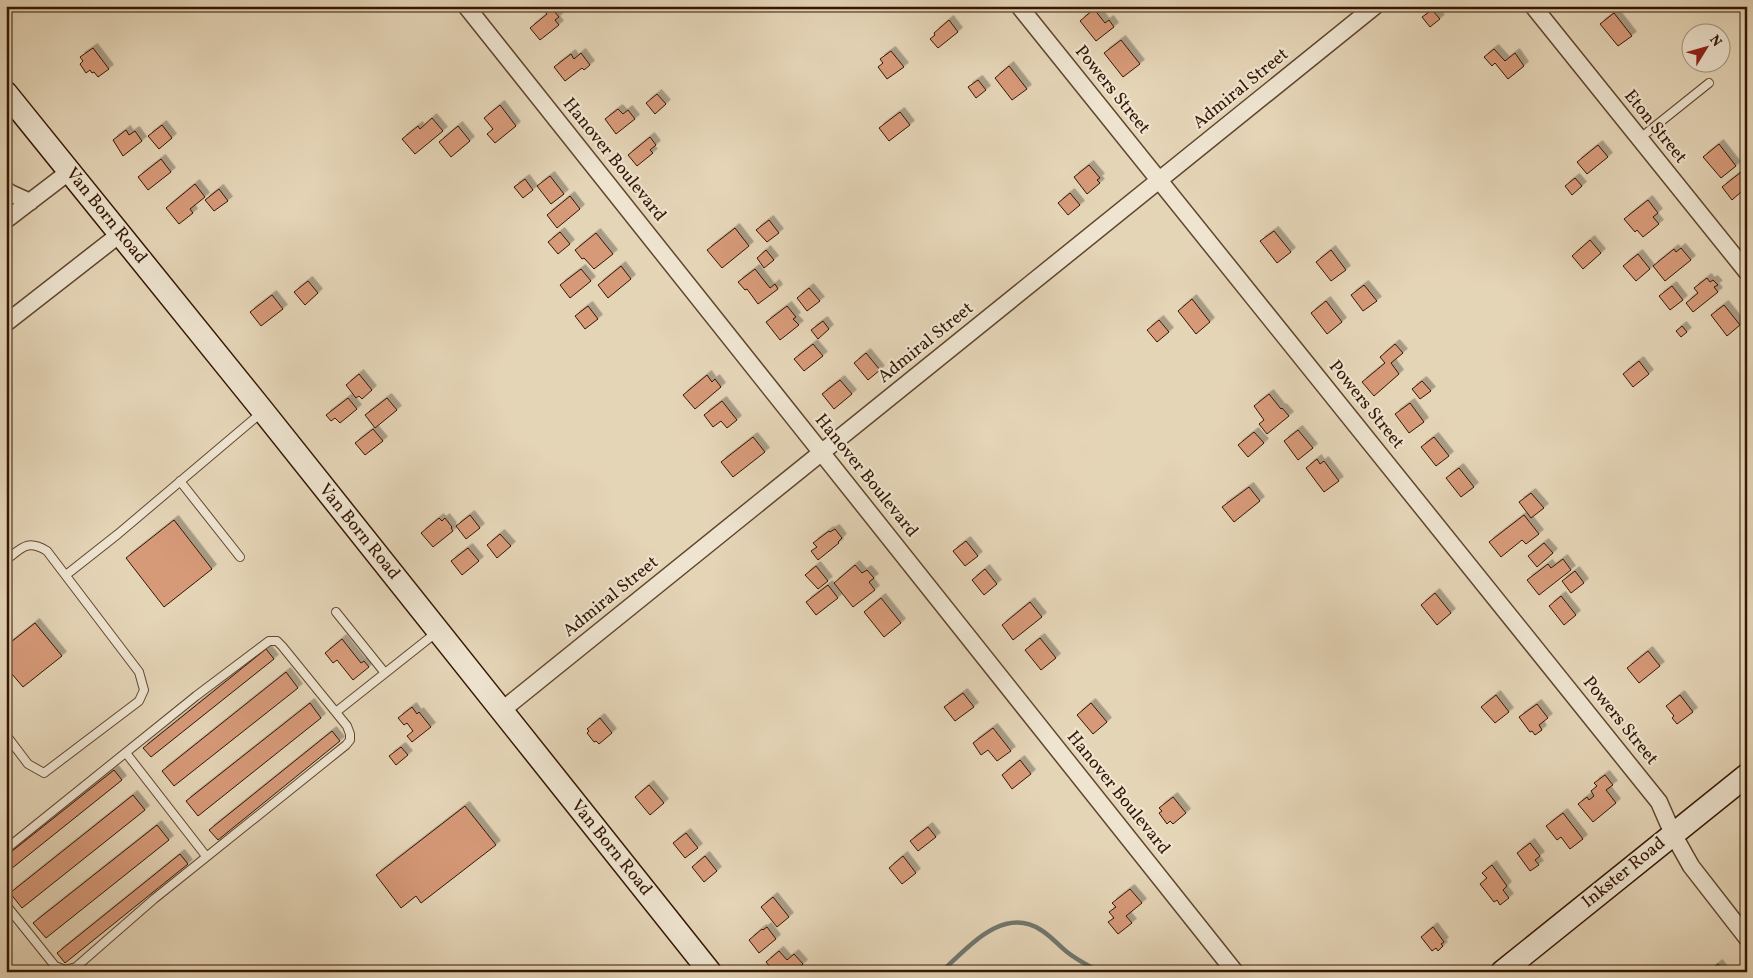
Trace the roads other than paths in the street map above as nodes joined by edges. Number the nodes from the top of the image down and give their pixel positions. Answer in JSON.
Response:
{"nodes":[{"id":1,"x":466,"y":6,"type":"edge"},
{"id":2,"x":1019,"y":6,"type":"edge"},
{"id":3,"x":1375,"y":6,"type":"edge"},
{"id":4,"x":1533,"y":6,"type":"edge"},
{"id":5,"x":1709,"y":83,"type":"dead end"},
{"id":6,"x":9,"y":102,"type":"edge"},
{"id":7,"x":1639,"y":139,"type":"junction"},
{"id":8,"x":70,"y":171,"type":"junction"},
{"id":9,"x":1159,"y":180,"type":"junction"},
{"id":10,"x":6,"y":190,"type":"edge"},
{"id":11,"x":30,"y":202,"type":"junction"},
{"id":12,"x":6,"y":220,"type":"edge"},
{"id":13,"x":120,"y":234,"type":"junction"},
{"id":14,"x":1747,"y":272,"type":"edge"},
{"id":15,"x":6,"y":323,"type":"edge"},
{"id":16,"x":263,"y":412,"type":"junction"},
{"id":17,"x":822,"y":453,"type":"junction"},
{"id":18,"x":180,"y":481,"type":"junction"},
{"id":19,"x":240,"y":556,"type":"dead end"},
{"id":20,"x":6,"y":560,"type":"edge"},
{"id":21,"x":66,"y":575,"type":"junction"},
{"id":22,"x":336,"y":612,"type":"dead end"},
{"id":23,"x":438,"y":631,"type":"junction"},
{"id":24,"x":385,"y":673,"type":"junction"},
{"id":25,"x":502,"y":711,"type":"junction"},
{"id":26,"x":336,"y":712,"type":"junction"},
{"id":27,"x":6,"y":734,"type":"edge"},
{"id":28,"x":126,"y":753,"type":"junction"},
{"id":29,"x":1747,"y":775,"type":"edge"},
{"id":30,"x":1673,"y":834,"type":"junction"},
{"id":31,"x":6,"y":849,"type":"edge"},
{"id":32,"x":206,"y":856,"type":"junction"},
{"id":33,"x":6,"y":904,"type":"edge"},
{"id":34,"x":1747,"y":938,"type":"edge"},
{"id":35,"x":710,"y":972,"type":"edge"},
{"id":36,"x":1235,"y":972,"type":"edge"},
{"id":37,"x":1502,"y":972,"type":"edge"}],
"edges":[{"from":1,"to":17,"type":"street","name":"Hanover Boulevard"},
{"from":2,"to":9,"type":"street","name":"Powers Street"},
{"from":3,"to":9,"type":"street","name":"Admiral Street"},
{"from":4,"to":7,"type":"street","name":"Eton Street"},
{"from":5,"to":7,"type":"lane"},
{"from":6,"to":8,"type":"main road","name":"Van Born Road"},
{"from":7,"to":14,"type":"street","name":"Eton Street"},
{"from":8,"to":11,"type":"street"},
{"from":8,"to":13,"type":"main road","name":"Van Born Road"},
{"from":9,"to":17,"type":"street","name":"Admiral Street"},
{"from":9,"to":30,"type":"street","name":"Powers Street"},
{"from":10,"to":11,"type":"street"},
{"from":11,"to":12,"type":"street"},
{"from":13,"to":15,"type":"street"},
{"from":13,"to":16,"type":"main road","name":"Van Born Road"},
{"from":16,"to":18,"type":"lane"},
{"from":16,"to":23,"type":"main road","name":"Van Born Road"},
{"from":17,"to":25,"type":"street","name":"Admiral Street"},
{"from":17,"to":36,"type":"street","name":"Hanover Boulevard"},
{"from":18,"to":19,"type":"lane"},
{"from":18,"to":21,"type":"lane"},
{"from":20,"to":21,"type":"lane"},
{"from":21,"to":27,"type":"lane"},
{"from":22,"to":24,"type":"lane"},
{"from":23,"to":24,"type":"lane"},
{"from":23,"to":25,"type":"main road","name":"Van Born Road"},
{"from":24,"to":26,"type":"lane"},
{"from":25,"to":35,"type":"main road","name":"Van Born Road"},
{"from":26,"to":28,"type":"lane"},
{"from":26,"to":32,"type":"lane"},
{"from":28,"to":31,"type":"lane"},
{"from":28,"to":32,"type":"lane"},
{"from":29,"to":30,"type":"main road","name":"Inkster Road"},
{"from":30,"to":34,"type":"street","name":"Powers Street"},
{"from":30,"to":37,"type":"main road","name":"Inkster Road"},
{"from":32,"to":33,"type":"lane"}]}
